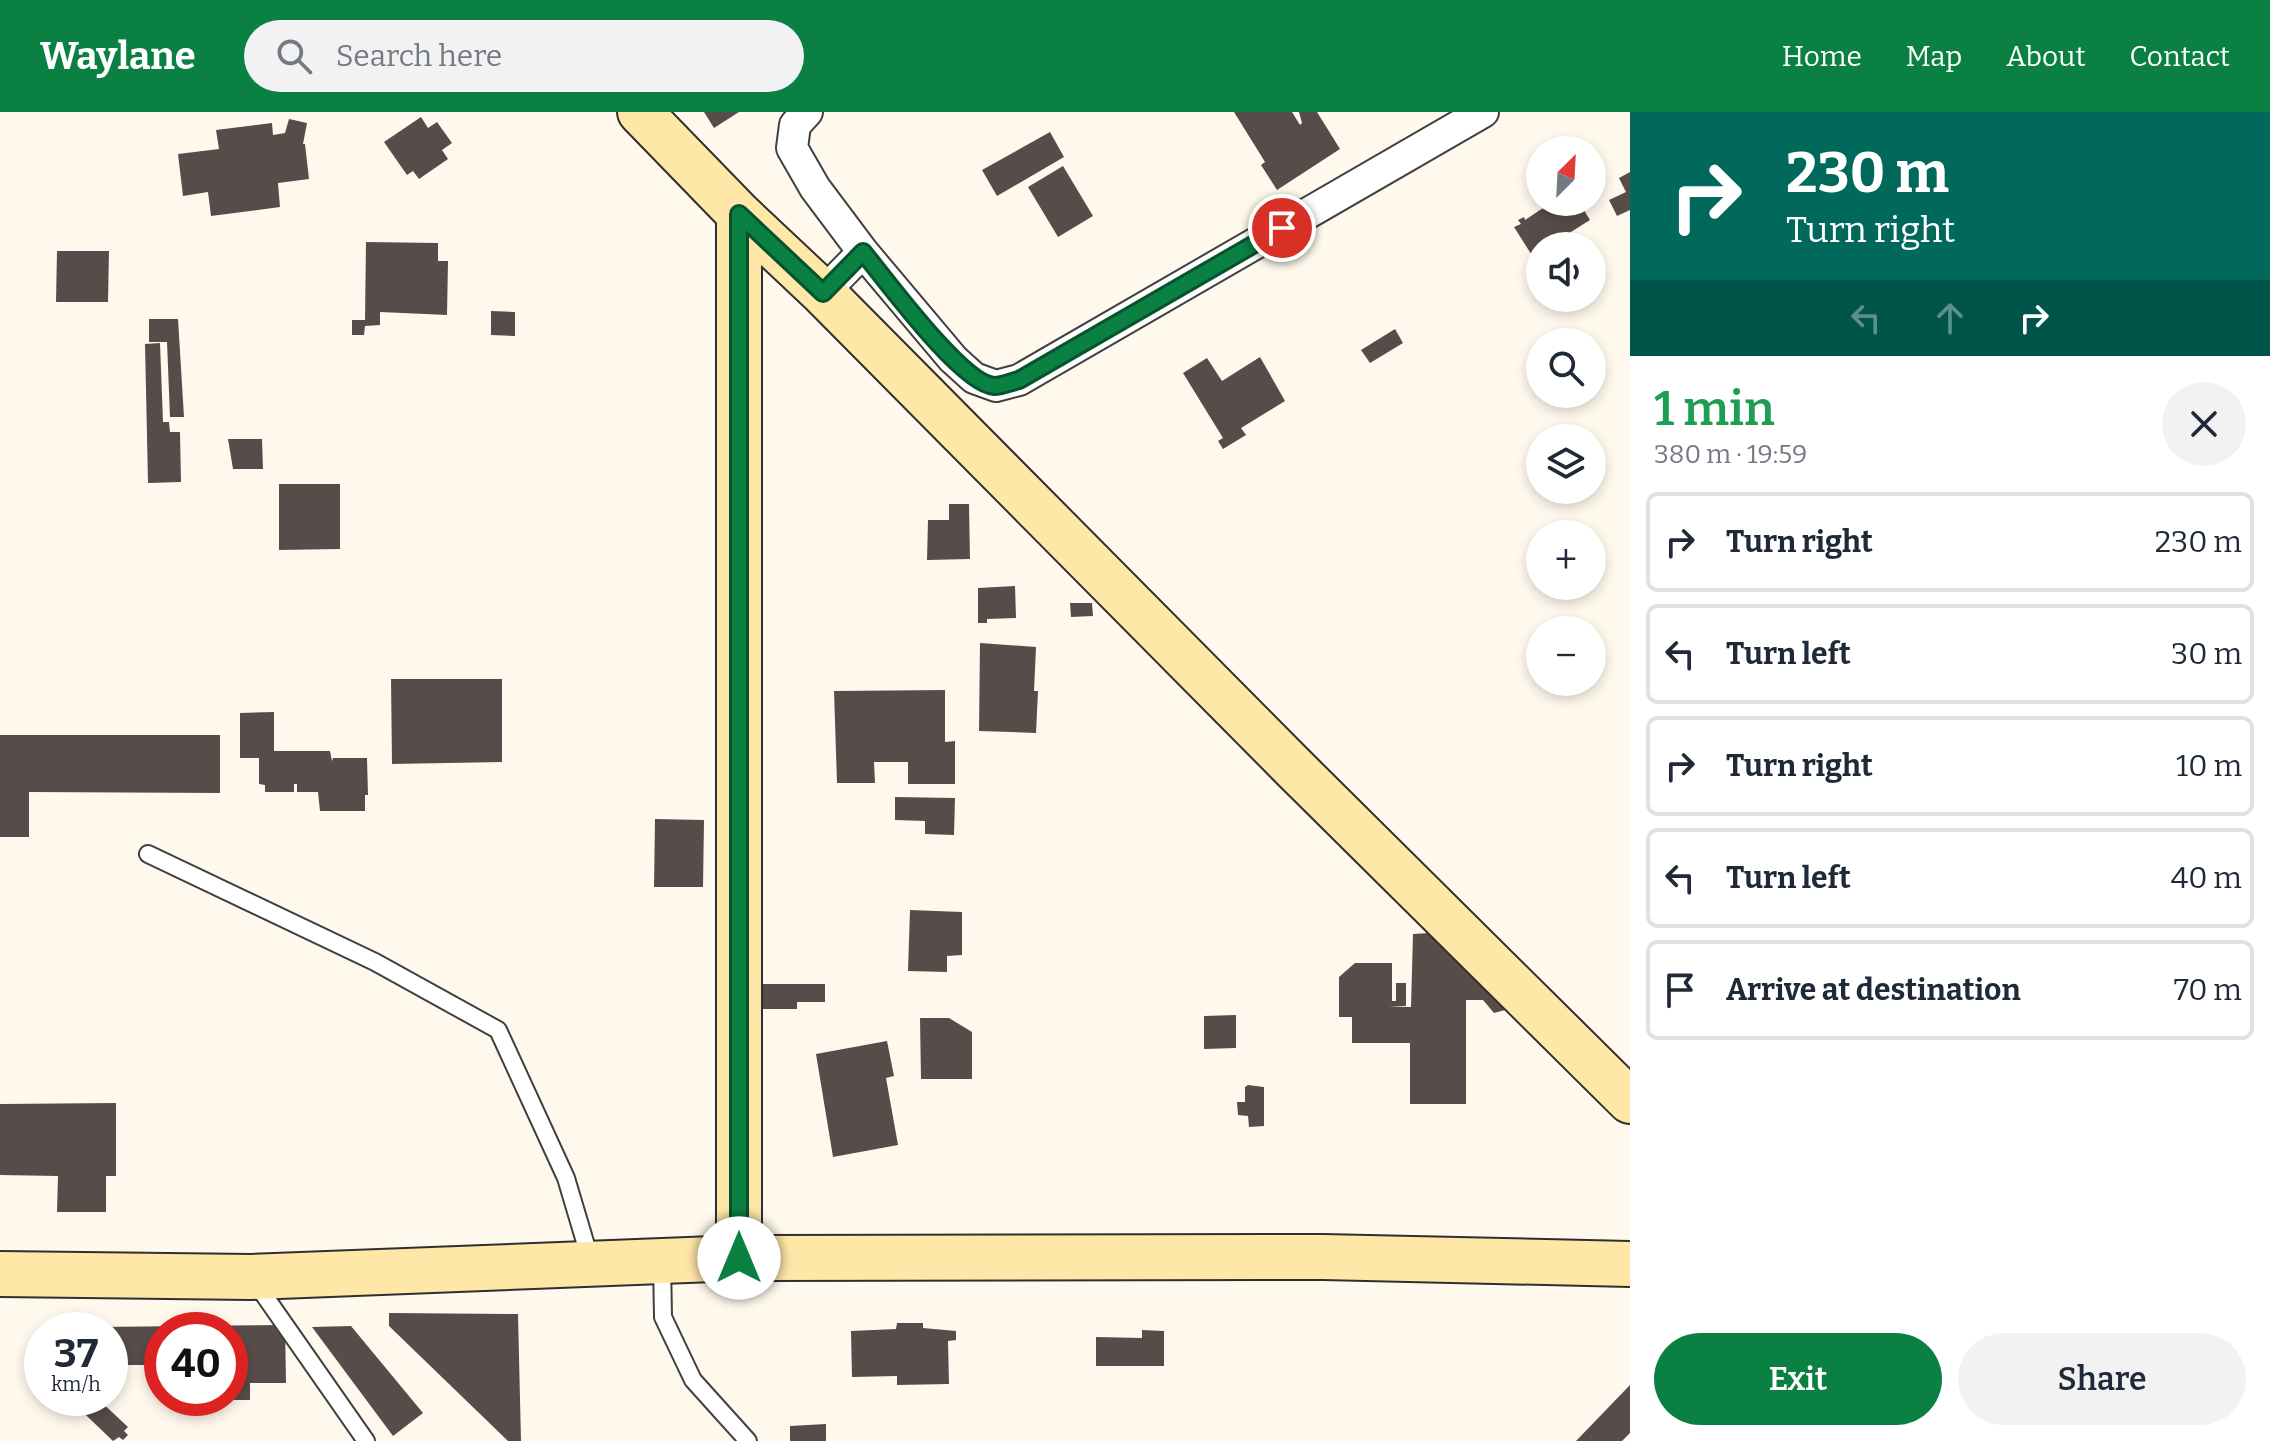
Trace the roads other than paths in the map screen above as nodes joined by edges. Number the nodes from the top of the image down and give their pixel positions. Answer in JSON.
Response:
{"nodes":[{"id":1,"x":640,"y":112,"type":"edge"},
{"id":2,"x":807,"y":112,"type":"edge"},
{"id":3,"x":1483,"y":112,"type":"edge"},
{"id":4,"x":739,"y":214,"type":"junction"},
{"id":5,"x":863,"y":252,"type":"junction"},
{"id":6,"x":823,"y":293,"type":"junction"},
{"id":7,"x":148,"y":854,"type":"dead end"},
{"id":8,"x":1630,"y":1101,"type":"edge"},
{"id":9,"x":739,"y":1258,"type":"junction"},
{"id":10,"x":662,"y":1260,"type":"junction"},
{"id":11,"x":591,"y":1262,"type":"junction"},
{"id":12,"x":1630,"y":1264,"type":"edge"},
{"id":13,"x":0,"y":1274,"type":"edge"},
{"id":14,"x":251,"y":1277,"type":"junction"},
{"id":15,"x":364,"y":1440,"type":"edge"},
{"id":16,"x":748,"y":1441,"type":"edge"}],
"edges":[{"from":1,"to":4,"type":"street"},
{"from":2,"to":5,"type":"street"},
{"from":3,"to":5,"type":"street"},
{"from":4,"to":6,"type":"street"},
{"from":4,"to":9,"type":"street"},
{"from":5,"to":6,"type":"street"},
{"from":6,"to":8,"type":"street"},
{"from":7,"to":11,"type":"lane"},
{"from":9,"to":10,"type":"street"},
{"from":9,"to":12,"type":"street"},
{"from":10,"to":11,"type":"street"},
{"from":10,"to":16,"type":"lane"},
{"from":11,"to":14,"type":"street"},
{"from":13,"to":14,"type":"street"},
{"from":14,"to":15,"type":"lane"}]}
